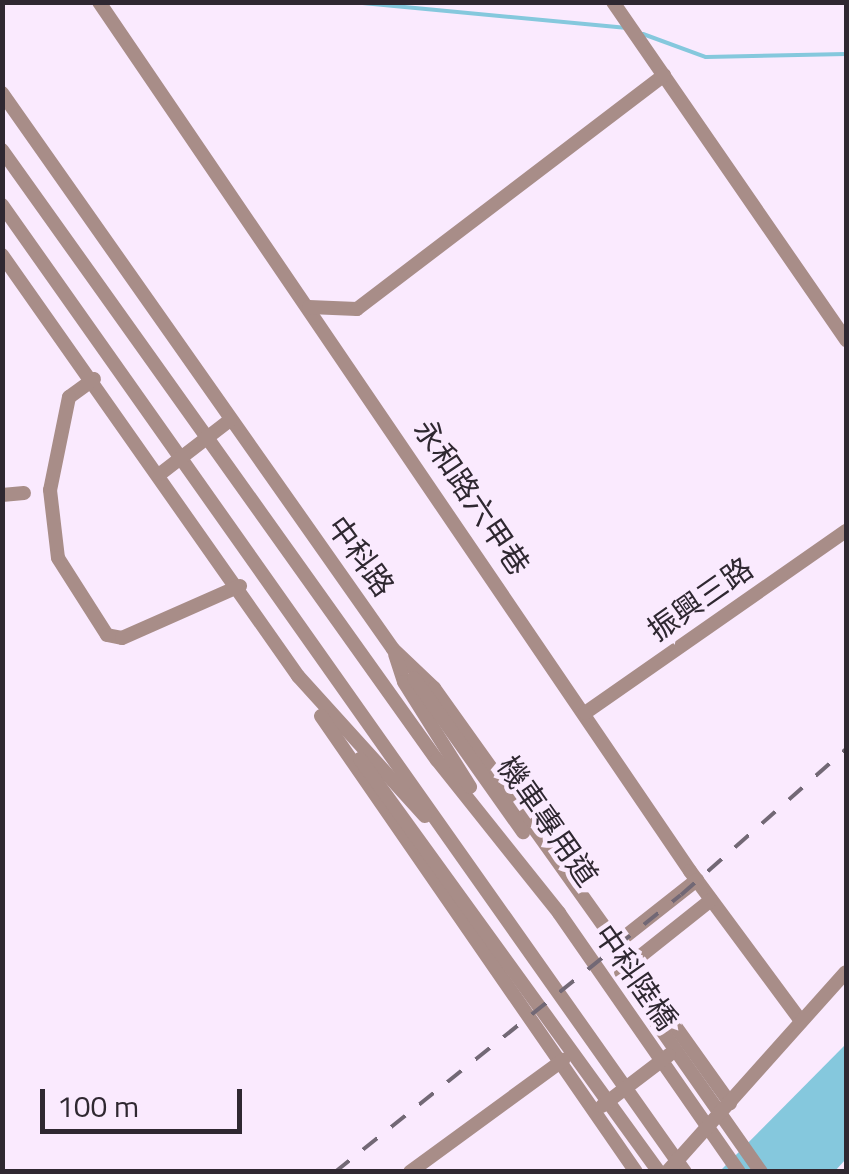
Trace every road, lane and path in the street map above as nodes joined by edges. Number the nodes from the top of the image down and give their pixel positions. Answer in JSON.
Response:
{"nodes":[{"id":1,"x":99,"y":2,"type":"edge"},
{"id":2,"x":614,"y":2,"type":"edge"},
{"id":3,"x":664,"y":76,"type":"junction"},
{"id":4,"x":2,"y":93,"type":"edge"},
{"id":5,"x":2,"y":150,"type":"edge"},
{"id":6,"x":2,"y":204,"type":"edge"},
{"id":7,"x":2,"y":254,"type":"edge"},
{"id":8,"x":309,"y":307,"type":"junction"},
{"id":9,"x":846,"y":340,"type":"edge"},
{"id":10,"x":94,"y":378,"type":"junction"},
{"id":11,"x":230,"y":420,"type":"junction"},
{"id":12,"x":208,"y":436,"type":"junction"},
{"id":13,"x":180,"y":456,"type":"junction"},
{"id":14,"x":160,"y":474,"type":"junction"},
{"id":15,"x":24,"y":493,"type":"dead end"},
{"id":16,"x":2,"y":495,"type":"edge"},
{"id":17,"x":846,"y":531,"type":"edge"},
{"id":18,"x":240,"y":586,"type":"junction"},
{"id":19,"x":393,"y":649,"type":"junction"},
{"id":20,"x":298,"y":676,"type":"junction"},
{"id":21,"x":584,"y":712,"type":"junction"},
{"id":22,"x":330,"y":718,"type":"junction"},
{"id":23,"x":486,"y":816,"type":"junction"},
{"id":24,"x":453,"y":846,"type":"junction"},
{"id":25,"x":696,"y":880,"type":"junction"},
{"id":26,"x":711,"y":900,"type":"junction"},
{"id":27,"x":613,"y":946,"type":"junction"},
{"id":28,"x":628,"y":966,"type":"junction"},
{"id":29,"x":846,"y":972,"type":"edge"},
{"id":30,"x":801,"y":1021,"type":"junction"},
{"id":31,"x":685,"y":1042,"type":"junction"},
{"id":32,"x":563,"y":1060,"type":"junction"},
{"id":33,"x":730,"y":1103,"type":"junction"},
{"id":34,"x":598,"y":1109,"type":"junction"},
{"id":35,"x":410,"y":1172,"type":"edge"},
{"id":36,"x":636,"y":1172,"type":"edge"},
{"id":37,"x":659,"y":1172,"type":"edge"},
{"id":38,"x":667,"y":1172,"type":"edge"},
{"id":39,"x":685,"y":1172,"type":"edge"},
{"id":40,"x":739,"y":1172,"type":"edge"},
{"id":41,"x":761,"y":1172,"type":"edge"}],
"edges":[{"from":1,"to":8,"type":"street","name":"永和路六甲巷"},
{"from":2,"to":3,"type":"street"},
{"from":3,"to":8,"type":"street"},
{"from":3,"to":9,"type":"street"},
{"from":4,"to":11,"type":"street","name":"中科路"},
{"from":5,"to":12,"type":"street","name":"中科路"},
{"from":6,"to":13,"type":"street"},
{"from":7,"to":10,"type":"street"},
{"from":8,"to":21,"type":"street","name":"永和路六甲巷"},
{"from":10,"to":14,"type":"street"},
{"from":10,"to":18,"type":"street"},
{"from":11,"to":12,"type":"street"},
{"from":11,"to":19,"type":"street","name":"中科路"},
{"from":12,"to":13,"type":"street"},
{"from":12,"to":23,"type":"street","name":"中科路"},
{"from":13,"to":14,"type":"street"},
{"from":13,"to":24,"type":"street"},
{"from":14,"to":18,"type":"street"},
{"from":15,"to":16,"type":"street"},
{"from":17,"to":21,"type":"street","name":"振興三路"},
{"from":18,"to":20,"type":"street"},
{"from":19,"to":23,"type":"street"},
{"from":19,"to":27,"type":"street","name":"中科路"},
{"from":19,"to":41,"type":"street","name":"機車專用道"},
{"from":20,"to":22,"type":"street"},
{"from":20,"to":32,"type":"street"},
{"from":21,"to":25,"type":"street","name":"永和路六甲巷"},
{"from":22,"to":24,"type":"street"},
{"from":22,"to":37,"type":"street"},
{"from":23,"to":40,"type":"street","name":"中科陸橋"},
{"from":24,"to":39,"type":"street"},
{"from":25,"to":26,"type":"street","name":"永和路六甲巷"},
{"from":25,"to":27,"type":"street"},
{"from":26,"to":28,"type":"street"},
{"from":26,"to":30,"type":"street","name":"永和路六甲巷"},
{"from":27,"to":28,"type":"street","name":"中科路"},
{"from":28,"to":31,"type":"street","name":"中科路"},
{"from":29,"to":30,"type":"street"},
{"from":30,"to":33,"type":"street"},
{"from":31,"to":33,"type":"street","name":"中科路"},
{"from":31,"to":34,"type":"street"},
{"from":32,"to":34,"type":"street"},
{"from":32,"to":35,"type":"street"},
{"from":33,"to":38,"type":"street"},
{"from":34,"to":36,"type":"street"}]}
